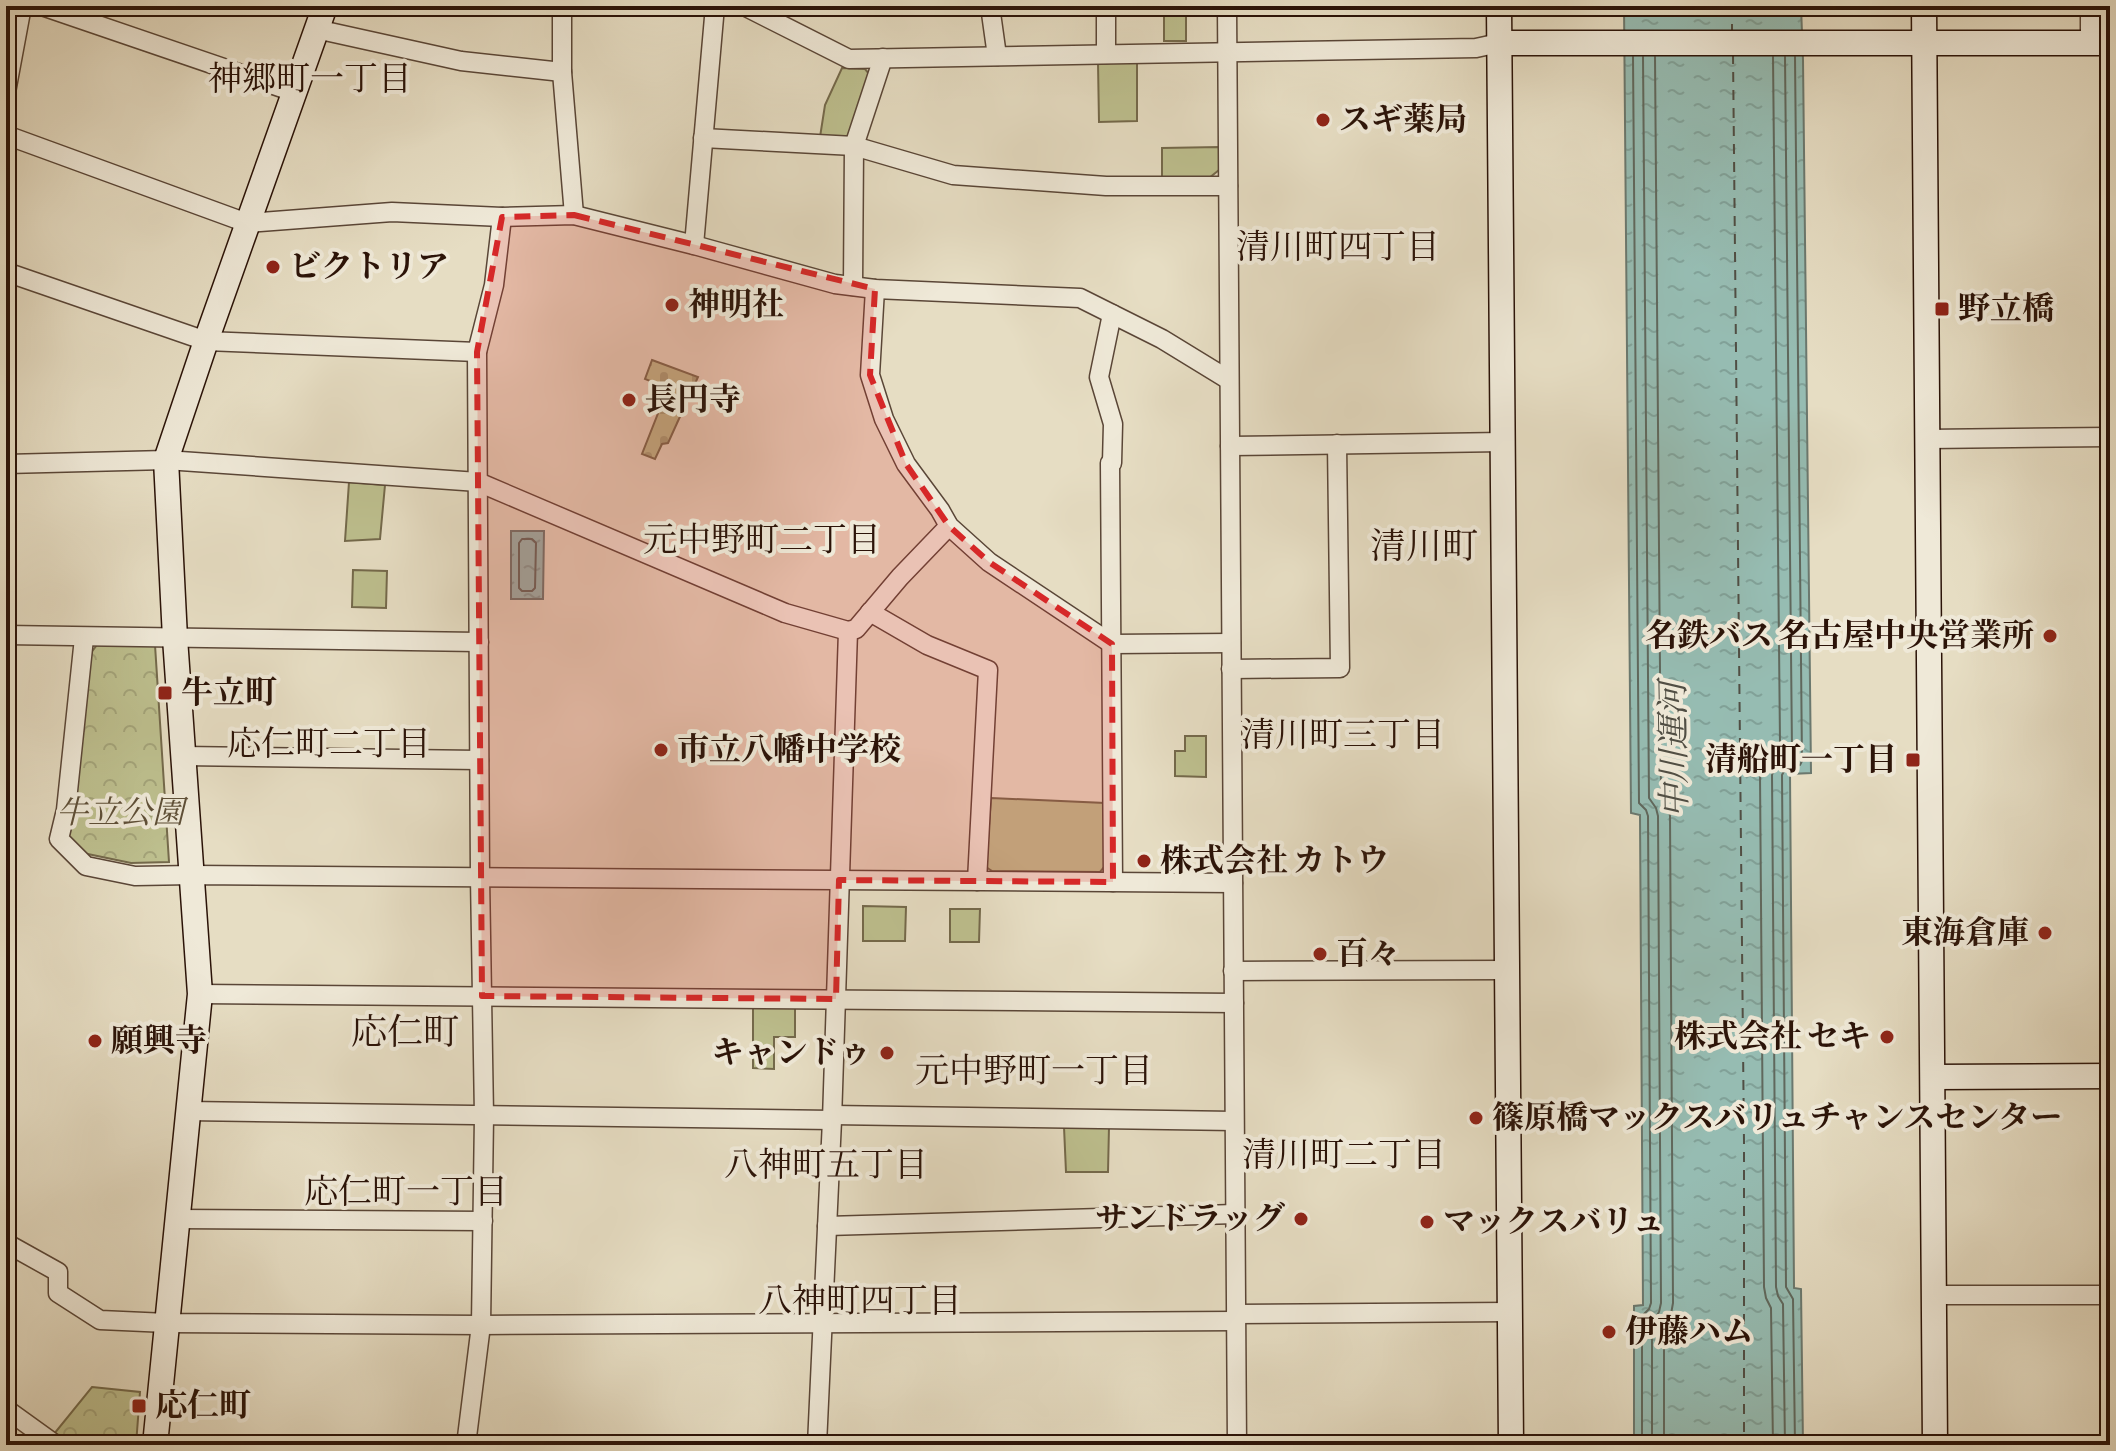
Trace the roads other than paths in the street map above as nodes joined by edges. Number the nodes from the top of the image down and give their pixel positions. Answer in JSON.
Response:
{"nodes":[{"id":1,"x":42,"y":6,"type":"edge"},
{"id":2,"x":325,"y":6,"type":"edge"},
{"id":3,"x":562,"y":6,"type":"edge"},
{"id":4,"x":715,"y":6,"type":"edge"},
{"id":5,"x":744,"y":6,"type":"edge"},
{"id":6,"x":990,"y":6,"type":"edge"},
{"id":7,"x":1106,"y":6,"type":"edge"},
{"id":8,"x":1227,"y":6,"type":"edge"},
{"id":9,"x":1499,"y":6,"type":"edge"},
{"id":10,"x":1924,"y":6,"type":"edge"},
{"id":11,"x":2090,"y":6,"type":"edge"},
{"id":12,"x":18,"y":7,"type":"edge"},
{"id":13,"x":316,"y":29,"type":"junction"},
{"id":14,"x":1499,"y":43,"type":"junction"},
{"id":15,"x":2100,"y":43,"type":"edge"},
{"id":16,"x":1925,"y":44,"type":"junction"},
{"id":17,"x":1227,"y":51,"type":"junction"},
{"id":18,"x":1106,"y":54,"type":"junction"},
{"id":19,"x":997,"y":56,"type":"junction"},
{"id":20,"x":883,"y":58,"type":"junction"},
{"id":21,"x":562,"y":72,"type":"junction"},
{"id":22,"x":6,"y":92,"type":"edge"},
{"id":23,"x":294,"y":92,"type":"junction"},
{"id":24,"x":6,"y":135,"type":"edge"},
{"id":25,"x":703,"y":138,"type":"junction"},
{"id":26,"x":854,"y":146,"type":"junction"},
{"id":27,"x":1228,"y":186,"type":"junction"},
{"id":28,"x":574,"y":215,"type":"junction"},
{"id":29,"x":502,"y":217,"type":"junction"},
{"id":30,"x":247,"y":223,"type":"junction"},
{"id":31,"x":694,"y":245,"type":"junction"},
{"id":32,"x":6,"y":272,"type":"edge"},
{"id":33,"x":853,"y":286,"type":"junction"},
{"id":34,"x":875,"y":289,"type":"junction"},
{"id":35,"x":1112,"y":314,"type":"junction"},
{"id":36,"x":206,"y":341,"type":"junction"},
{"id":37,"x":477,"y":352,"type":"junction"},
{"id":38,"x":1229,"y":380,"type":"junction"},
{"id":39,"x":2110,"y":437,"type":"edge"},
{"id":40,"x":1928,"y":439,"type":"junction"},
{"id":41,"x":1503,"y":442,"type":"junction"},
{"id":42,"x":1337,"y":444,"type":"junction"},
{"id":43,"x":1230,"y":446,"type":"junction"},
{"id":44,"x":166,"y":460,"type":"junction"},
{"id":45,"x":6,"y":464,"type":"edge"},
{"id":46,"x":478,"y":482,"type":"junction"},
{"id":47,"x":949,"y":526,"type":"junction"},
{"id":48,"x":870,"y":612,"type":"junction"},
{"id":49,"x":848,"y":631,"type":"junction"},
{"id":50,"x":6,"y":635,"type":"edge"},
{"id":51,"x":84,"y":638,"type":"junction"},
{"id":52,"x":175,"y":638,"type":"junction"},
{"id":53,"x":479,"y":642,"type":"junction"},
{"id":54,"x":1231,"y":643,"type":"junction"},
{"id":55,"x":1112,"y":644,"type":"junction"},
{"id":56,"x":1231,"y":669,"type":"junction"},
{"id":57,"x":183,"y":756,"type":"junction"},
{"id":58,"x":479,"y":760,"type":"junction"},
{"id":59,"x":192,"y":875,"type":"junction"},
{"id":60,"x":480,"y":877,"type":"junction"},
{"id":61,"x":839,"y":880,"type":"junction"},
{"id":62,"x":977,"y":881,"type":"junction"},
{"id":63,"x":1113,"y":882,"type":"junction"},
{"id":64,"x":1233,"y":883,"type":"junction"},
{"id":65,"x":1507,"y":970,"type":"junction"},
{"id":66,"x":1233,"y":971,"type":"junction"},
{"id":67,"x":200,"y":994,"type":"junction"},
{"id":68,"x":482,"y":996,"type":"junction"},
{"id":69,"x":836,"y":999,"type":"junction"},
{"id":70,"x":1234,"y":1003,"type":"junction"},
{"id":71,"x":2110,"y":1076,"type":"edge"},
{"id":72,"x":1933,"y":1077,"type":"junction"},
{"id":73,"x":188,"y":1111,"type":"junction"},
{"id":74,"x":484,"y":1116,"type":"junction"},
{"id":75,"x":832,"y":1118,"type":"junction"},
{"id":76,"x":1234,"y":1121,"type":"junction"},
{"id":77,"x":1235,"y":1214,"type":"junction"},
{"id":78,"x":177,"y":1219,"type":"junction"},
{"id":79,"x":483,"y":1221,"type":"junction"},
{"id":80,"x":827,"y":1226,"type":"junction"},
{"id":81,"x":6,"y":1243,"type":"edge"},
{"id":82,"x":1935,"y":1295,"type":"junction"},
{"id":83,"x":2110,"y":1295,"type":"edge"},
{"id":84,"x":1510,"y":1312,"type":"junction"},
{"id":85,"x":1236,"y":1318,"type":"junction"},
{"id":86,"x":167,"y":1323,"type":"junction"},
{"id":87,"x":823,"y":1323,"type":"junction"},
{"id":88,"x":481,"y":1325,"type":"junction"},
{"id":89,"x":6,"y":1409,"type":"edge"},
{"id":90,"x":46,"y":1442,"type":"edge"},
{"id":91,"x":155,"y":1445,"type":"edge"},
{"id":92,"x":466,"y":1445,"type":"edge"},
{"id":93,"x":817,"y":1445,"type":"edge"},
{"id":94,"x":1237,"y":1445,"type":"edge"},
{"id":95,"x":1511,"y":1445,"type":"edge"},
{"id":96,"x":1935,"y":1445,"type":"edge"}],
"edges":[{"from":1,"to":23,"type":"street"},
{"from":2,"to":13,"type":"street"},
{"from":3,"to":21,"type":"street"},
{"from":4,"to":25,"type":"street"},
{"from":5,"to":20,"type":"street"},
{"from":6,"to":19,"type":"street"},
{"from":7,"to":18,"type":"street"},
{"from":8,"to":17,"type":"street"},
{"from":9,"to":14,"type":"street"},
{"from":10,"to":16,"type":"street"},
{"from":11,"to":15,"type":"street"},
{"from":12,"to":22,"type":"street"},
{"from":13,"to":21,"type":"street"},
{"from":13,"to":23,"type":"street"},
{"from":14,"to":16,"type":"street"},
{"from":14,"to":17,"type":"street"},
{"from":14,"to":41,"type":"street"},
{"from":15,"to":16,"type":"street"},
{"from":16,"to":40,"type":"street"},
{"from":17,"to":18,"type":"street"},
{"from":17,"to":27,"type":"street"},
{"from":18,"to":19,"type":"street"},
{"from":19,"to":20,"type":"street"},
{"from":20,"to":26,"type":"street"},
{"from":21,"to":28,"type":"street"},
{"from":23,"to":30,"type":"street"},
{"from":24,"to":30,"type":"street"},
{"from":25,"to":26,"type":"street"},
{"from":25,"to":31,"type":"street"},
{"from":26,"to":27,"type":"street"},
{"from":26,"to":33,"type":"street"},
{"from":27,"to":38,"type":"street"},
{"from":28,"to":29,"type":"street"},
{"from":28,"to":31,"type":"street"},
{"from":29,"to":30,"type":"street"},
{"from":29,"to":37,"type":"street"},
{"from":30,"to":36,"type":"street"},
{"from":31,"to":33,"type":"street"},
{"from":32,"to":36,"type":"street"},
{"from":33,"to":34,"type":"street"},
{"from":34,"to":35,"type":"street"},
{"from":34,"to":47,"type":"street"},
{"from":35,"to":38,"type":"street"},
{"from":35,"to":55,"type":"street"},
{"from":36,"to":37,"type":"street"},
{"from":36,"to":44,"type":"street"},
{"from":37,"to":46,"type":"street"},
{"from":38,"to":43,"type":"street"},
{"from":39,"to":40,"type":"street"},
{"from":40,"to":72,"type":"street"},
{"from":41,"to":42,"type":"street"},
{"from":41,"to":65,"type":"street"},
{"from":42,"to":43,"type":"street"},
{"from":42,"to":56,"type":"street"},
{"from":43,"to":54,"type":"street"},
{"from":44,"to":45,"type":"street"},
{"from":44,"to":46,"type":"street"},
{"from":44,"to":52,"type":"street"},
{"from":46,"to":49,"type":"street"},
{"from":46,"to":53,"type":"street"},
{"from":47,"to":48,"type":"street"},
{"from":47,"to":55,"type":"street"},
{"from":48,"to":49,"type":"street"},
{"from":48,"to":62,"type":"street"},
{"from":49,"to":61,"type":"street"},
{"from":50,"to":51,"type":"street"},
{"from":51,"to":52,"type":"street"},
{"from":51,"to":59,"type":"street"},
{"from":52,"to":53,"type":"street"},
{"from":52,"to":57,"type":"street"},
{"from":53,"to":58,"type":"street"},
{"from":54,"to":55,"type":"street"},
{"from":54,"to":56,"type":"street"},
{"from":55,"to":63,"type":"street"},
{"from":56,"to":64,"type":"street"},
{"from":57,"to":58,"type":"street"},
{"from":57,"to":59,"type":"street"},
{"from":58,"to":60,"type":"street"},
{"from":59,"to":60,"type":"street"},
{"from":59,"to":67,"type":"street"},
{"from":60,"to":61,"type":"street"},
{"from":60,"to":68,"type":"street"},
{"from":61,"to":62,"type":"street"},
{"from":61,"to":69,"type":"street"},
{"from":62,"to":63,"type":"street"},
{"from":63,"to":64,"type":"street"},
{"from":64,"to":66,"type":"street"},
{"from":65,"to":66,"type":"street"},
{"from":65,"to":84,"type":"street"},
{"from":66,"to":70,"type":"street"},
{"from":67,"to":68,"type":"street"},
{"from":67,"to":73,"type":"street"},
{"from":68,"to":69,"type":"street"},
{"from":68,"to":74,"type":"street"},
{"from":69,"to":70,"type":"street"},
{"from":69,"to":75,"type":"street"},
{"from":70,"to":76,"type":"street"},
{"from":71,"to":72,"type":"street"},
{"from":72,"to":82,"type":"street"},
{"from":73,"to":74,"type":"street"},
{"from":73,"to":78,"type":"street"},
{"from":74,"to":75,"type":"street"},
{"from":74,"to":79,"type":"street"},
{"from":75,"to":76,"type":"street"},
{"from":75,"to":80,"type":"street"},
{"from":76,"to":77,"type":"street"},
{"from":77,"to":80,"type":"street"},
{"from":77,"to":85,"type":"street"},
{"from":78,"to":79,"type":"street"},
{"from":78,"to":86,"type":"street"},
{"from":79,"to":88,"type":"street"},
{"from":80,"to":87,"type":"street"},
{"from":81,"to":86,"type":"street"},
{"from":82,"to":83,"type":"street"},
{"from":82,"to":96,"type":"street"},
{"from":84,"to":85,"type":"street"},
{"from":84,"to":95,"type":"street"},
{"from":85,"to":87,"type":"street"},
{"from":85,"to":94,"type":"street"},
{"from":86,"to":88,"type":"street"},
{"from":86,"to":91,"type":"street"},
{"from":87,"to":88,"type":"street"},
{"from":87,"to":93,"type":"street"},
{"from":88,"to":92,"type":"street"},
{"from":89,"to":90,"type":"street"}]}
